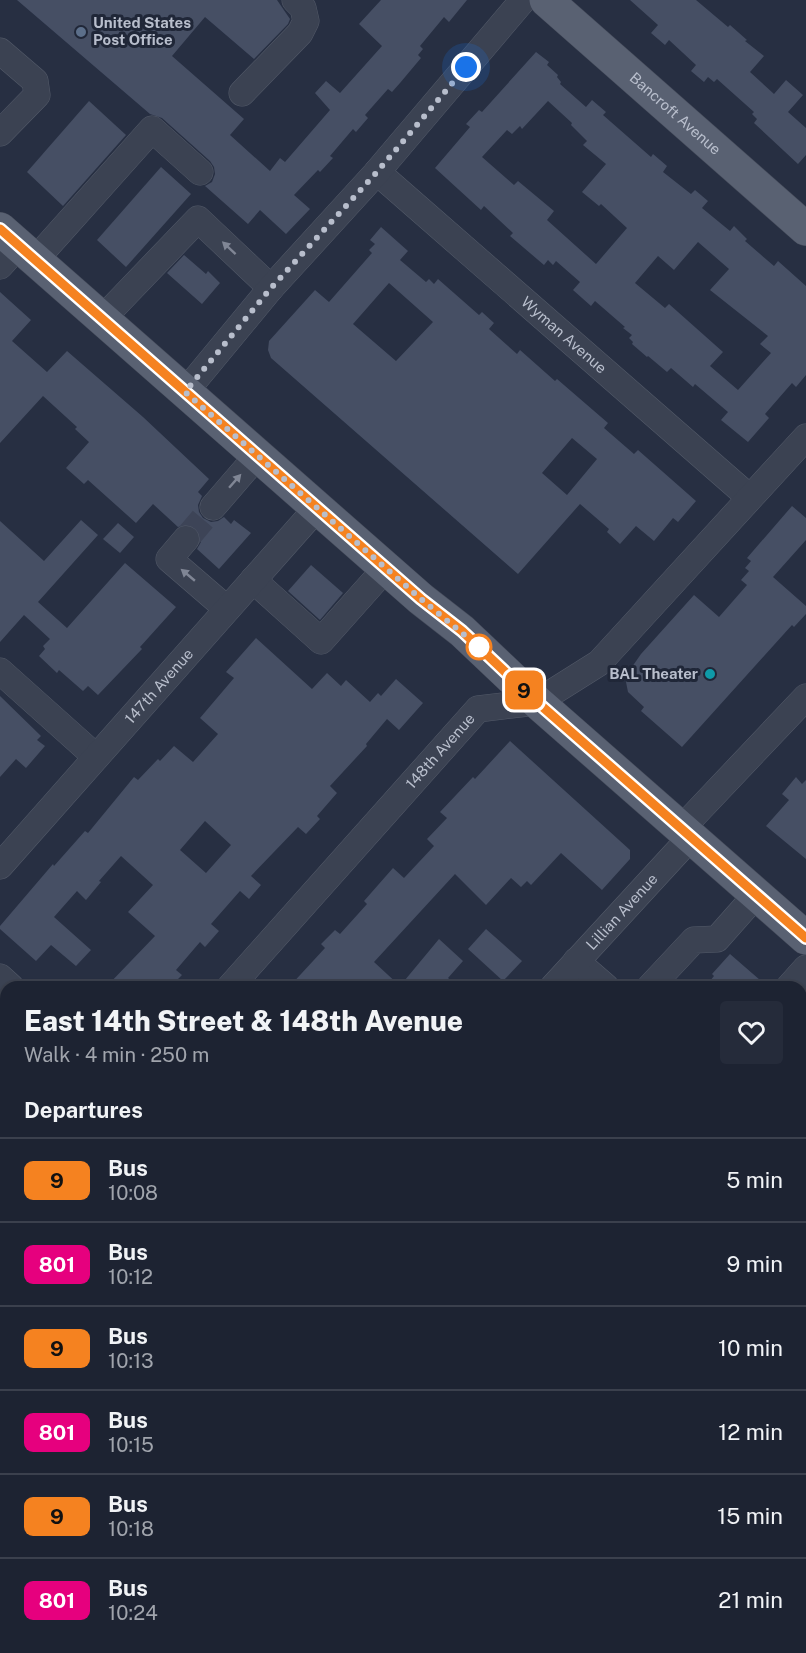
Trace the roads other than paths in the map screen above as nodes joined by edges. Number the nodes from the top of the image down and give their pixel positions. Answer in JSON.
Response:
{"nodes":[{"id":1,"x":295,"y":0,"type":"edge"},
{"id":2,"x":523,"y":0,"type":"edge"},
{"id":3,"x":546,"y":0,"type":"edge"},
{"id":4,"x":0,"y":51,"type":"edge"},
{"id":5,"x":242,"y":93,"type":"dead end"},
{"id":6,"x":6,"y":123,"type":"edge"},
{"id":7,"x":200,"y":172,"type":"dead end"},
{"id":8,"x":377,"y":172,"type":"junction"},
{"id":9,"x":806,"y":229,"type":"edge"},
{"id":10,"x":13,"y":250,"type":"edge"},
{"id":11,"x":271,"y":288,"type":"junction"},
{"id":12,"x":102,"y":319,"type":"junction"},
{"id":13,"x":185,"y":392,"type":"junction"},
{"id":14,"x":806,"y":436,"type":"edge"},
{"id":15,"x":257,"y":456,"type":"junction"},
{"id":16,"x":749,"y":497,"type":"junction"},
{"id":17,"x":213,"y":507,"type":"tunnel mouth"},
{"id":18,"x":317,"y":508,"type":"junction"},
{"id":19,"x":186,"y":539,"type":"tunnel mouth"},
{"id":20,"x":386,"y":568,"type":"junction"},
{"id":21,"x":253,"y":580,"type":"junction"},
{"id":22,"x":227,"y":609,"type":"junction"},
{"id":23,"x":0,"y":671,"type":"edge"},
{"id":24,"x":806,"y":697,"type":"edge"},
{"id":25,"x":537,"y":702,"type":"junction"},
{"id":26,"x":95,"y":756,"type":"junction"},
{"id":27,"x":686,"y":833,"type":"junction"},
{"id":28,"x":0,"y":866,"type":"edge"},
{"id":29,"x":756,"y":894,"type":"junction"},
{"id":30,"x":806,"y":938,"type":"edge"},
{"id":31,"x":576,"y":962,"type":"junction"},
{"id":32,"x":806,"y":968,"type":"edge"},
{"id":33,"x":235,"y":981,"type":"edge"},
{"id":34,"x":559,"y":981,"type":"edge"},
{"id":35,"x":599,"y":981,"type":"edge"},
{"id":36,"x":656,"y":981,"type":"edge"},
{"id":37,"x":794,"y":981,"type":"edge"}],
"edges":[{"from":1,"to":5,"type":"street"},
{"from":2,"to":8,"type":"street"},
{"from":3,"to":9,"type":"main road","name":"Bancroft Avenue"},
{"from":4,"to":6,"type":"street"},
{"from":7,"to":10,"type":"street"},
{"from":8,"to":11,"type":"street"},
{"from":8,"to":16,"type":"street","name":"Wyman Avenue"},
{"from":10,"to":12,"type":"main road"},
{"from":11,"to":12,"type":"street","one_way":true},
{"from":11,"to":13,"type":"street"},
{"from":12,"to":13,"type":"main road"},
{"from":13,"to":15,"type":"main road"},
{"from":14,"to":16,"type":"street","name":"148th Avenue"},
{"from":17,"to":15,"type":"street","one_way":true},
{"from":15,"to":18,"type":"main road"},
{"from":16,"to":25,"type":"street","name":"148th Avenue"},
{"from":18,"to":20,"type":"main road"},
{"from":18,"to":21,"type":"street","name":"147th Avenue"},
{"from":22,"to":19,"type":"street","one_way":true},
{"from":20,"to":21,"type":"street"},
{"from":20,"to":25,"type":"main road"},
{"from":21,"to":22,"type":"street","name":"147th Avenue"},
{"from":22,"to":26,"type":"street","name":"147th Avenue"},
{"from":23,"to":26,"type":"street"},
{"from":24,"to":27,"type":"street","name":"Lillian Avenue"},
{"from":25,"to":27,"type":"main road"},
{"from":25,"to":33,"type":"street","name":"148th Avenue"},
{"from":26,"to":28,"type":"street","name":"147th Avenue"},
{"from":27,"to":29,"type":"main road"},
{"from":27,"to":31,"type":"street","name":"Lillian Avenue"},
{"from":29,"to":30,"type":"main road"},
{"from":29,"to":36,"type":"street"},
{"from":31,"to":34,"type":"street","name":"Lillian Avenue"},
{"from":31,"to":35,"type":"street"},
{"from":32,"to":37,"type":"street"}]}
